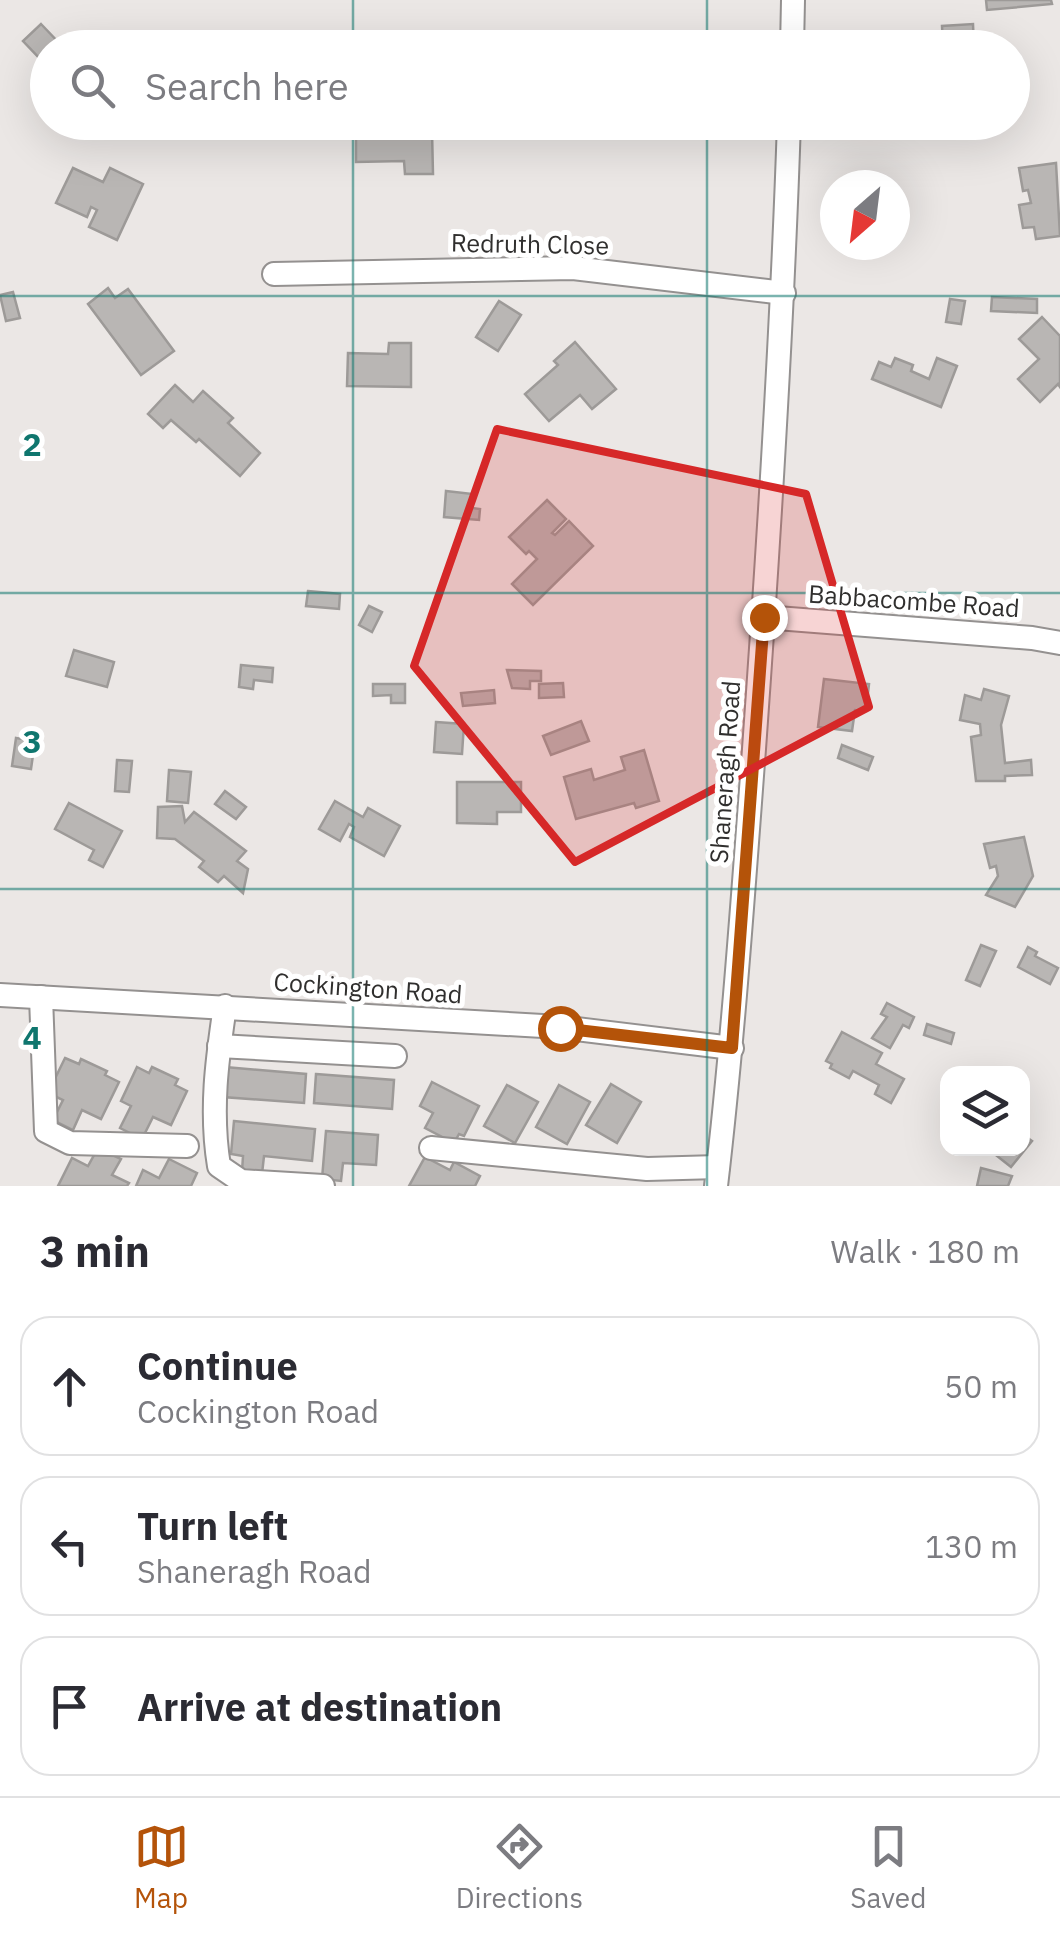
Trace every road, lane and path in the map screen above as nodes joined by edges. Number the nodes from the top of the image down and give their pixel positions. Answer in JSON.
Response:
{"nodes":[{"id":1,"x":793,"y":0,"type":"edge"},
{"id":2,"x":792,"y":30,"type":"edge"},
{"id":3,"x":788,"y":140,"type":"edge"},
{"id":4,"x":274,"y":274,"type":"dead end"},
{"id":5,"x":784,"y":293,"type":"junction"},
{"id":6,"x":764,"y":617,"type":"junction"},
{"id":7,"x":1060,"y":642,"type":"edge"},
{"id":8,"x":0,"y":995,"type":"edge"},
{"id":9,"x":41,"y":997,"type":"junction"},
{"id":10,"x":225,"y":1006,"type":"junction"},
{"id":11,"x":219,"y":1046,"type":"junction"},
{"id":12,"x":732,"y":1048,"type":"junction"},
{"id":13,"x":396,"y":1056,"type":"dead end"},
{"id":14,"x":187,"y":1146,"type":"dead end"},
{"id":15,"x":430,"y":1148,"type":"dead end"},
{"id":16,"x":717,"y":1177,"type":"edge"},
{"id":17,"x":323,"y":1186,"type":"edge"}],
"edges":[{"from":1,"to":2,"type":"street"},
{"from":3,"to":5,"type":"street","name":"Shaneragh Road"},
{"from":4,"to":5,"type":"street","name":"Redruth Close"},
{"from":5,"to":6,"type":"street","name":"Shaneragh Road"},
{"from":6,"to":7,"type":"street","name":"Babbacombe Road"},
{"from":6,"to":12,"type":"street","name":"Shaneragh Road"},
{"from":8,"to":9,"type":"street","name":"Cockington Road"},
{"from":9,"to":10,"type":"street","name":"Cockington Road"},
{"from":9,"to":14,"type":"street"},
{"from":10,"to":11,"type":"street"},
{"from":10,"to":12,"type":"street","name":"Cockington Road"},
{"from":11,"to":13,"type":"street"},
{"from":11,"to":17,"type":"street"},
{"from":12,"to":16,"type":"street","name":"Shaneragh Road"},
{"from":15,"to":16,"type":"street"}]}
